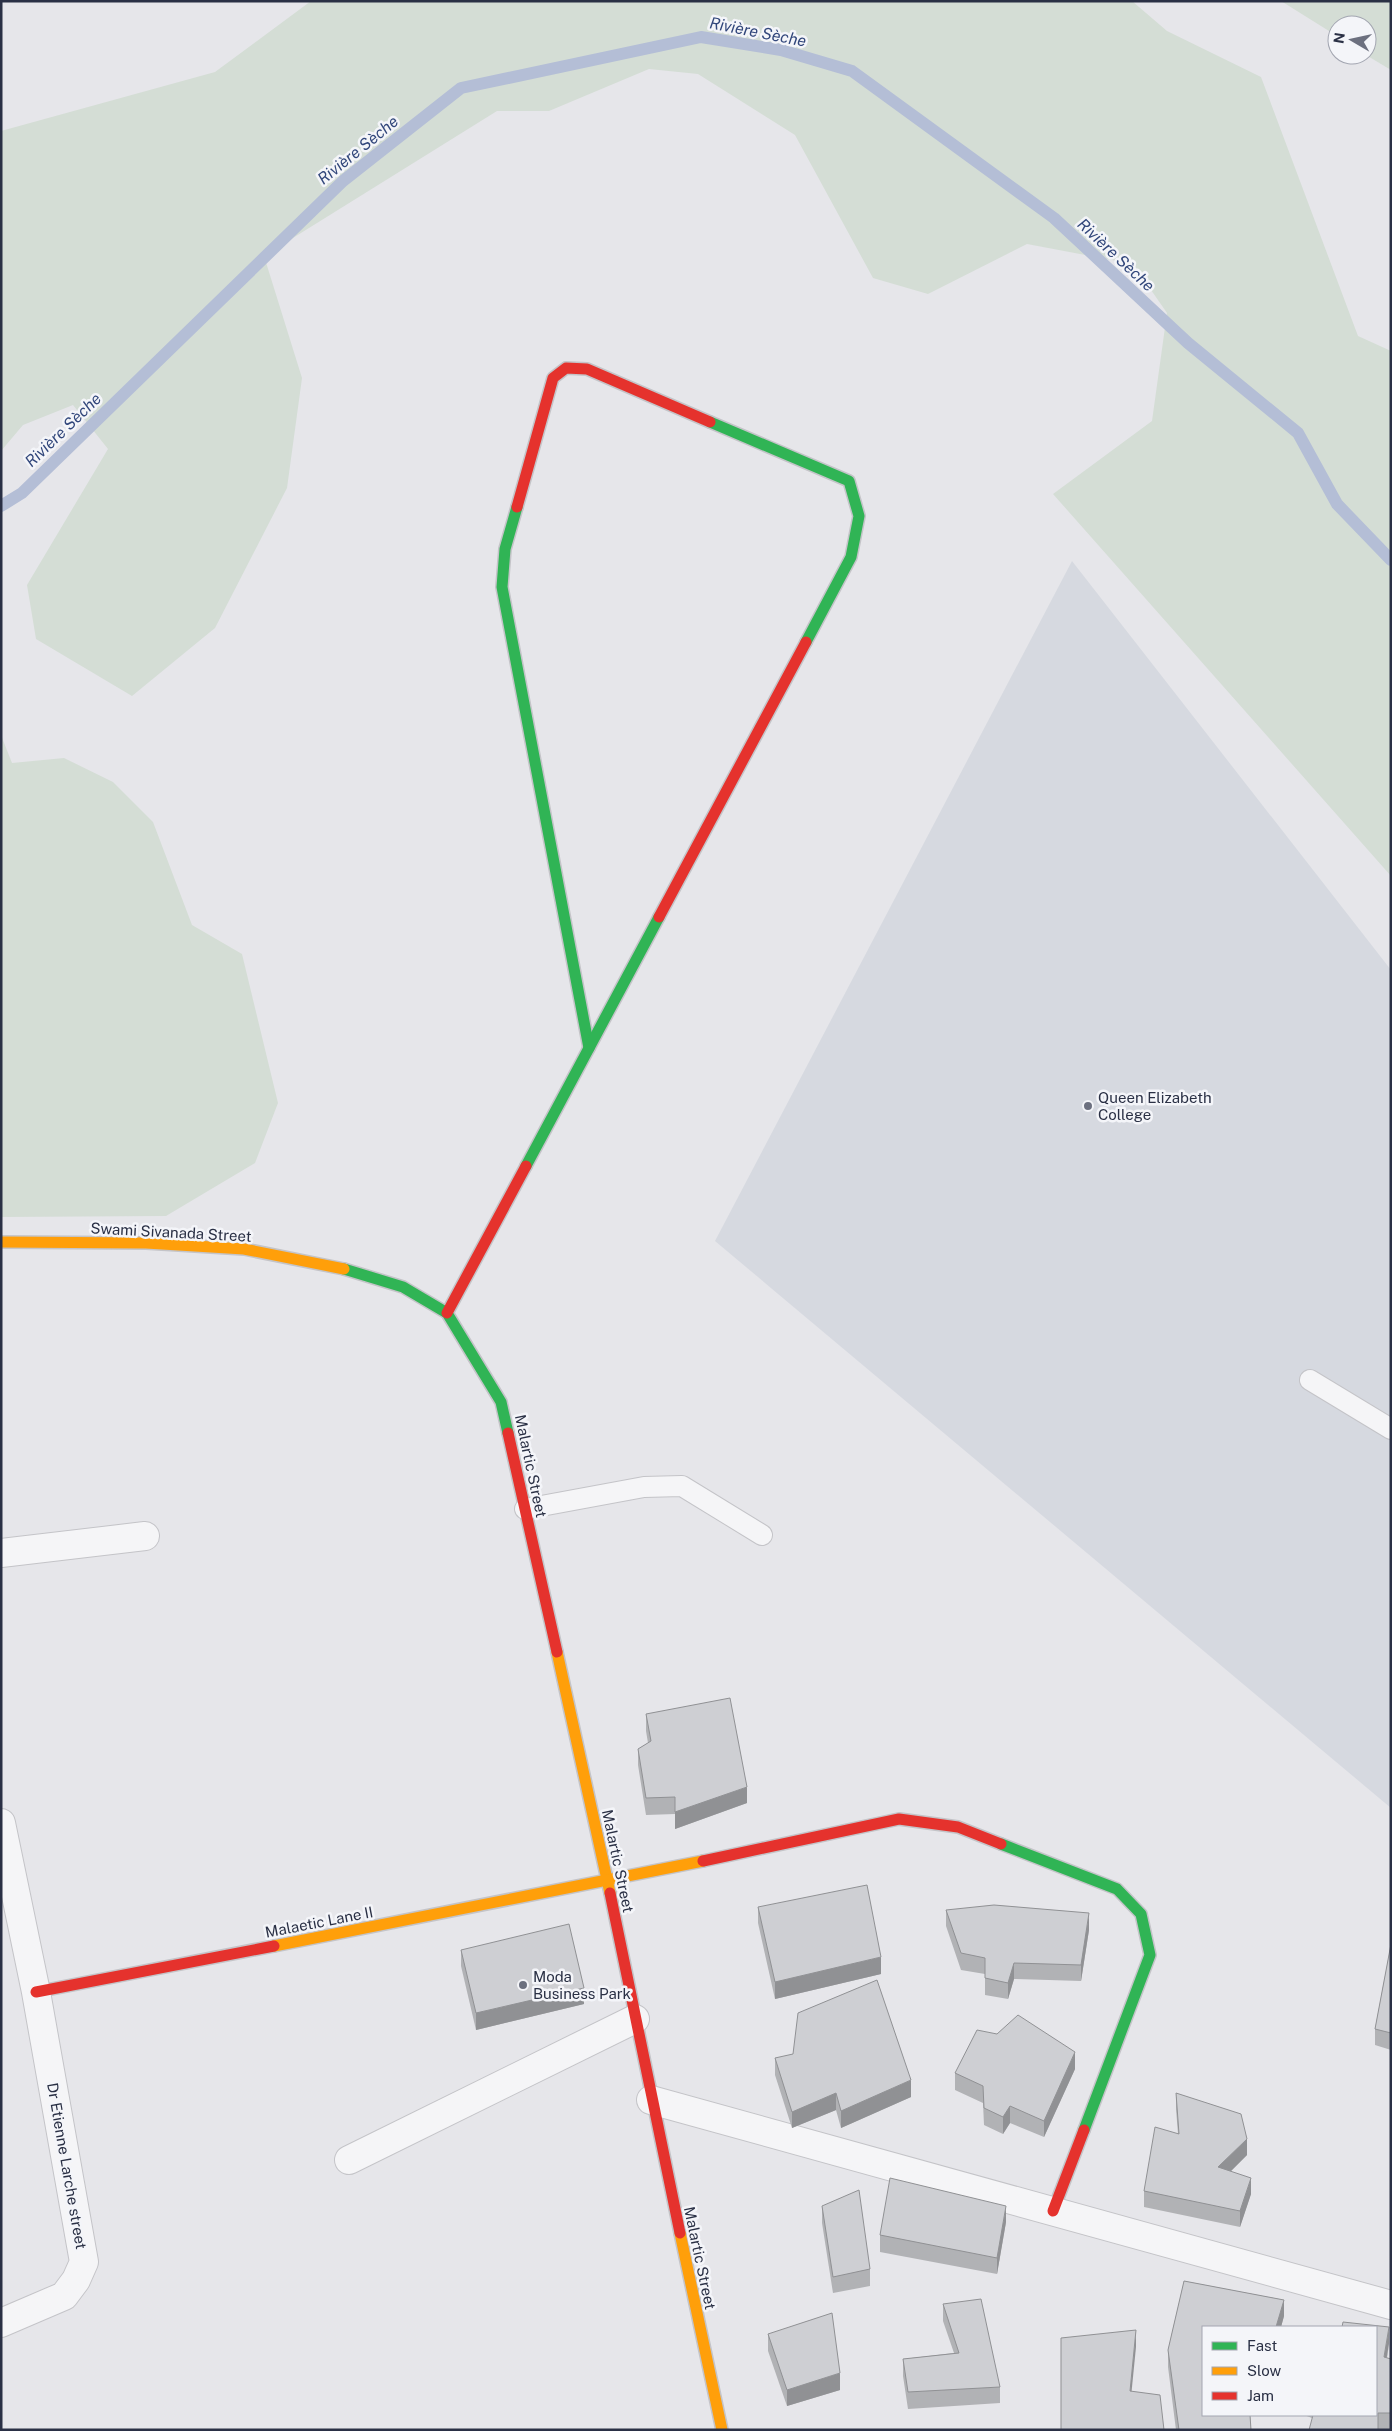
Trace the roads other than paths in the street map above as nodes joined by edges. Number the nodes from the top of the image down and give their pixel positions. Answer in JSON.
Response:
{"nodes":[{"id":1,"x":589,"y":1048,"type":"junction"},
{"id":2,"x":1,"y":1242,"type":"edge"},
{"id":3,"x":447,"y":1313,"type":"junction"},
{"id":4,"x":1310,"y":1380,"type":"dead end"},
{"id":5,"x":1391,"y":1430,"type":"edge"},
{"id":6,"x":525,"y":1509,"type":"junction"},
{"id":7,"x":762,"y":1535,"type":"dead end"},
{"id":8,"x":144,"y":1536,"type":"dead end"},
{"id":9,"x":1,"y":1553,"type":"edge"},
{"id":10,"x":1,"y":1823,"type":"edge"},
{"id":11,"x":608,"y":1881,"type":"junction"},
{"id":12,"x":36,"y":1992,"type":"junction"},
{"id":13,"x":635,"y":2019,"type":"junction"},
{"id":14,"x":651,"y":2100,"type":"junction"},
{"id":15,"x":349,"y":2160,"type":"dead end"},
{"id":16,"x":1053,"y":2211,"type":"junction"},
{"id":17,"x":1391,"y":2305,"type":"edge"},
{"id":18,"x":1,"y":2324,"type":"edge"},
{"id":19,"x":722,"y":2430,"type":"edge"}],
"edges":[{"from":1,"to":1,"type":"street"},
{"from":1,"to":3,"type":"street"},
{"from":2,"to":3,"type":"street","name":"Swami Sivanada Street"},
{"from":3,"to":6,"type":"street","name":"Malartic Street"},
{"from":4,"to":5,"type":"lane"},
{"from":6,"to":7,"type":"lane"},
{"from":6,"to":11,"type":"street","name":"Malartic Street"},
{"from":8,"to":9,"type":"street"},
{"from":10,"to":12,"type":"street","name":"Dr Etienne Larche street"},
{"from":11,"to":12,"type":"street","name":"Malaetic Lane II"},
{"from":11,"to":13,"type":"street","name":"Malartic Street"},
{"from":11,"to":16,"type":"street","name":"Malaetic Lane II"},
{"from":12,"to":18,"type":"street","name":"Dr Etienne Larche street"},
{"from":13,"to":14,"type":"street","name":"Malartic Street"},
{"from":13,"to":15,"type":"street"},
{"from":14,"to":16,"type":"street"},
{"from":14,"to":19,"type":"street","name":"Malartic Street"},
{"from":16,"to":17,"type":"street"}]}
